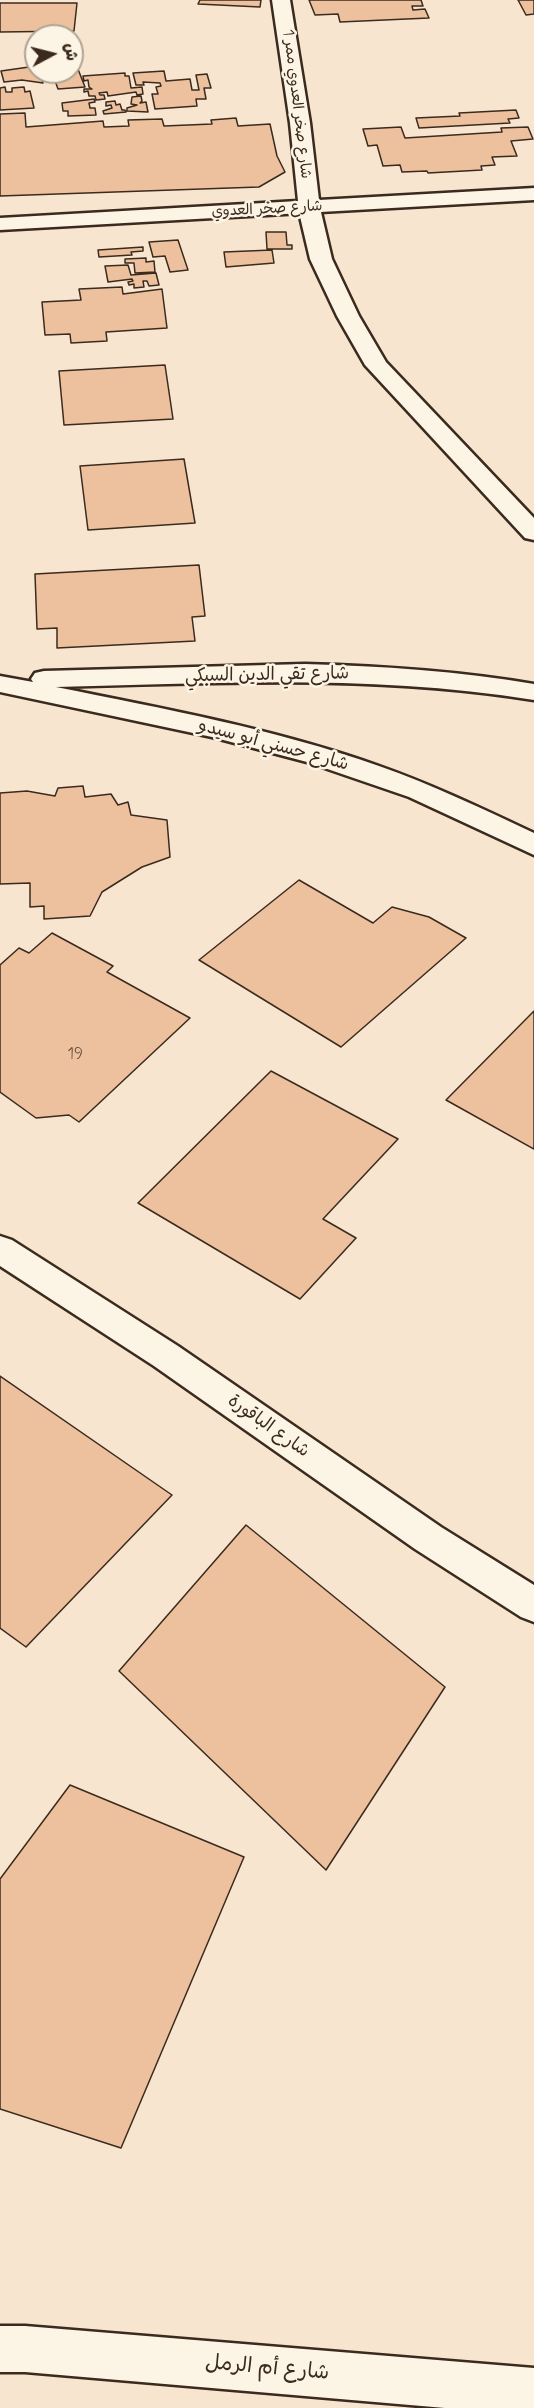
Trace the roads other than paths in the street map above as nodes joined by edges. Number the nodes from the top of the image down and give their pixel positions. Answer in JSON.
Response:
{"nodes":[{"id":1,"x":281,"y":0,"type":"edge"},
{"id":2,"x":534,"y":194,"type":"edge"},
{"id":3,"x":309,"y":208,"type":"junction"},
{"id":4,"x":0,"y":224,"type":"edge"},
{"id":5,"x":534,"y":533,"type":"edge"},
{"id":6,"x":0,"y":682,"type":"edge"},
{"id":7,"x":534,"y":692,"type":"edge"},
{"id":8,"x":534,"y":845,"type":"edge"},
{"id":9,"x":0,"y":1249,"type":"edge"},
{"id":10,"x":534,"y":1605,"type":"edge"},
{"id":11,"x":0,"y":2349,"type":"edge"},
{"id":12,"x":534,"y":2392,"type":"edge"}],
"edges":[{"from":1,"to":3,"type":"street","name":"شارع صخر العدوي ممر 1"},
{"from":2,"to":3,"type":"street","name":"شارع صخر العدوي"},
{"from":3,"to":4,"type":"street","name":"شارع صخر العدوي"},
{"from":3,"to":5,"type":"street","name":"شارع صخر العدوي ممر 1"},
{"from":6,"to":7,"type":"street","name":"شارع تقي الدين السبكي"},
{"from":6,"to":8,"type":"street","name":"شارع حسني أبو سيدو"},
{"from":9,"to":10,"type":"street","name":"شارع الباقورة"},
{"from":11,"to":12,"type":"street","name":"شارع أم الرمل"}]}
